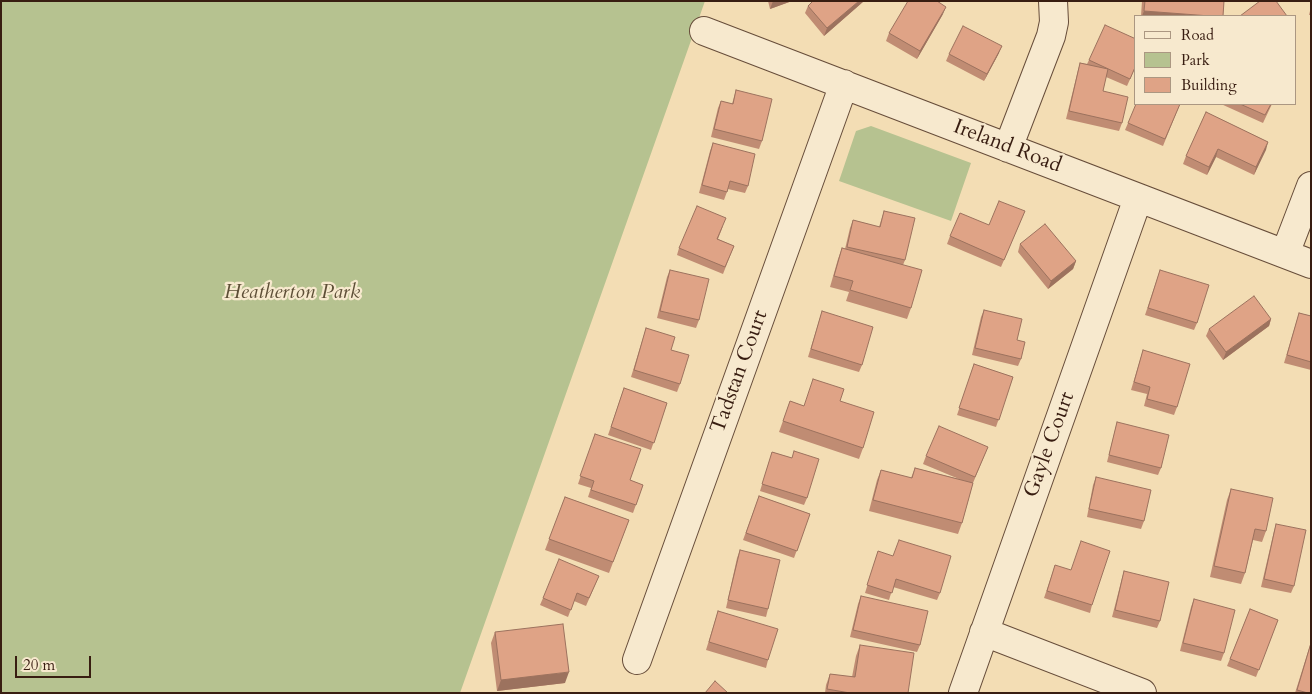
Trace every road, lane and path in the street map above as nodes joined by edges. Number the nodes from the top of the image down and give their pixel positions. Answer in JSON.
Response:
{"nodes":[{"id":1,"x":1053,"y":1,"type":"edge"},
{"id":2,"x":704,"y":31,"type":"dead end"},
{"id":3,"x":844,"y":84,"type":"junction"},
{"id":4,"x":1008,"y":148,"type":"junction"},
{"id":5,"x":1311,"y":186,"type":"edge"},
{"id":6,"x":1138,"y":198,"type":"junction"},
{"id":7,"x":1285,"y":254,"type":"junction"},
{"id":8,"x":1311,"y":264,"type":"edge"},
{"id":9,"x":984,"y":632,"type":"junction"},
{"id":10,"x":637,"y":660,"type":"dead end"},
{"id":11,"x":963,"y":693,"type":"edge"},
{"id":12,"x":1142,"y":693,"type":"edge"}],
"edges":[{"from":1,"to":4,"type":"street"},
{"from":2,"to":3,"type":"street","name":"Ireland Road"},
{"from":3,"to":4,"type":"street","name":"Ireland Road"},
{"from":3,"to":10,"type":"street","name":"Tadstan Court"},
{"from":4,"to":6,"type":"street","name":"Ireland Road"},
{"from":5,"to":7,"type":"street"},
{"from":6,"to":7,"type":"street","name":"Ireland Road"},
{"from":6,"to":9,"type":"street","name":"Gayle Court"},
{"from":7,"to":8,"type":"street","name":"Ireland Road"},
{"from":9,"to":11,"type":"street","name":"Gayle Court"},
{"from":9,"to":12,"type":"street"}]}
